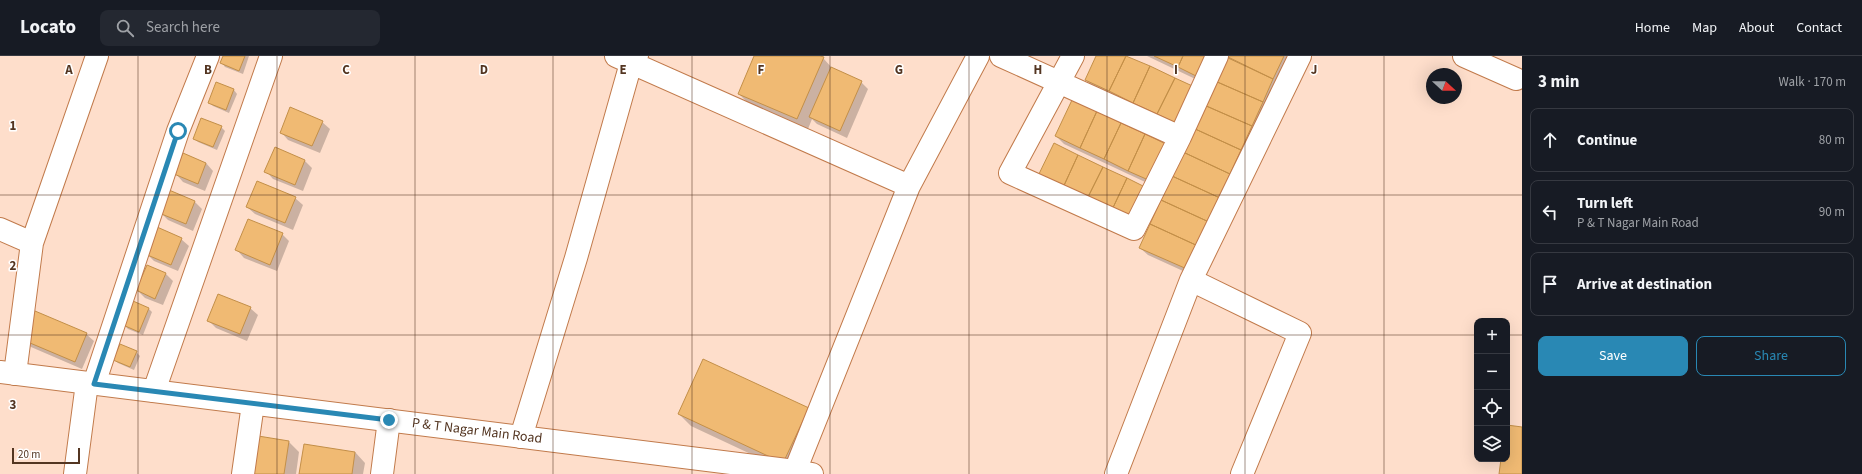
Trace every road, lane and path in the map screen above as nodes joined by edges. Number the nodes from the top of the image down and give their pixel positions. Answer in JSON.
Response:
{"nodes":[{"id":1,"x":97,"y":56,"type":"edge"},
{"id":2,"x":208,"y":56,"type":"edge"},
{"id":3,"x":272,"y":56,"type":"edge"},
{"id":4,"x":978,"y":56,"type":"edge"},
{"id":5,"x":1001,"y":56,"type":"edge"},
{"id":6,"x":1073,"y":56,"type":"edge"},
{"id":7,"x":1217,"y":56,"type":"edge"},
{"id":8,"x":1300,"y":56,"type":"edge"},
{"id":9,"x":1464,"y":56,"type":"edge"},
{"id":10,"x":628,"y":58,"type":"edge"},
{"id":11,"x":1516,"y":79,"type":"dead end"},
{"id":12,"x":1058,"y":82,"type":"junction"},
{"id":13,"x":1180,"y":137,"type":"junction"},
{"id":14,"x":908,"y":186,"type":"junction"},
{"id":15,"x":0,"y":228,"type":"edge"},
{"id":16,"x":32,"y":242,"type":"junction"},
{"id":17,"x":1191,"y":280,"type":"junction"},
{"id":18,"x":8,"y":373,"type":"edge"},
{"id":19,"x":91,"y":384,"type":"junction"},
{"id":20,"x":154,"y":391,"type":"junction"},
{"id":21,"x":254,"y":404,"type":"junction"},
{"id":22,"x":389,"y":420,"type":"junction"},
{"id":23,"x":521,"y":436,"type":"junction"},
{"id":24,"x":804,"y":472,"type":"edge"},
{"id":25,"x":75,"y":474,"type":"edge"},
{"id":26,"x":243,"y":474,"type":"edge"},
{"id":27,"x":382,"y":474,"type":"edge"},
{"id":28,"x":1116,"y":474,"type":"edge"},
{"id":29,"x":1242,"y":474,"type":"edge"}],
"edges":[{"from":1,"to":16,"type":"street"},
{"from":2,"to":19,"type":"street"},
{"from":3,"to":20,"type":"street"},
{"from":4,"to":14,"type":"street"},
{"from":5,"to":12,"type":"street"},
{"from":6,"to":12,"type":"street"},
{"from":7,"to":13,"type":"street"},
{"from":8,"to":17,"type":"street"},
{"from":9,"to":11,"type":"street"},
{"from":10,"to":14,"type":"street"},
{"from":10,"to":23,"type":"street"},
{"from":12,"to":13,"type":"street"},
{"from":12,"to":13,"type":"street"},
{"from":14,"to":24,"type":"street"},
{"from":15,"to":16,"type":"street"},
{"from":16,"to":18,"type":"street"},
{"from":17,"to":28,"type":"street"},
{"from":17,"to":29,"type":"street"},
{"from":18,"to":19,"type":"street","name":"P & T Nagar Main Road"},
{"from":19,"to":20,"type":"street","name":"P & T Nagar Main Road"},
{"from":19,"to":25,"type":"street"},
{"from":20,"to":21,"type":"street","name":"P & T Nagar Main Road"},
{"from":21,"to":22,"type":"street","name":"P & T Nagar Main Road"},
{"from":21,"to":26,"type":"street"},
{"from":22,"to":23,"type":"street","name":"P & T Nagar Main Road"},
{"from":22,"to":27,"type":"street"},
{"from":23,"to":24,"type":"street","name":"P & T Nagar Main Road"}]}
